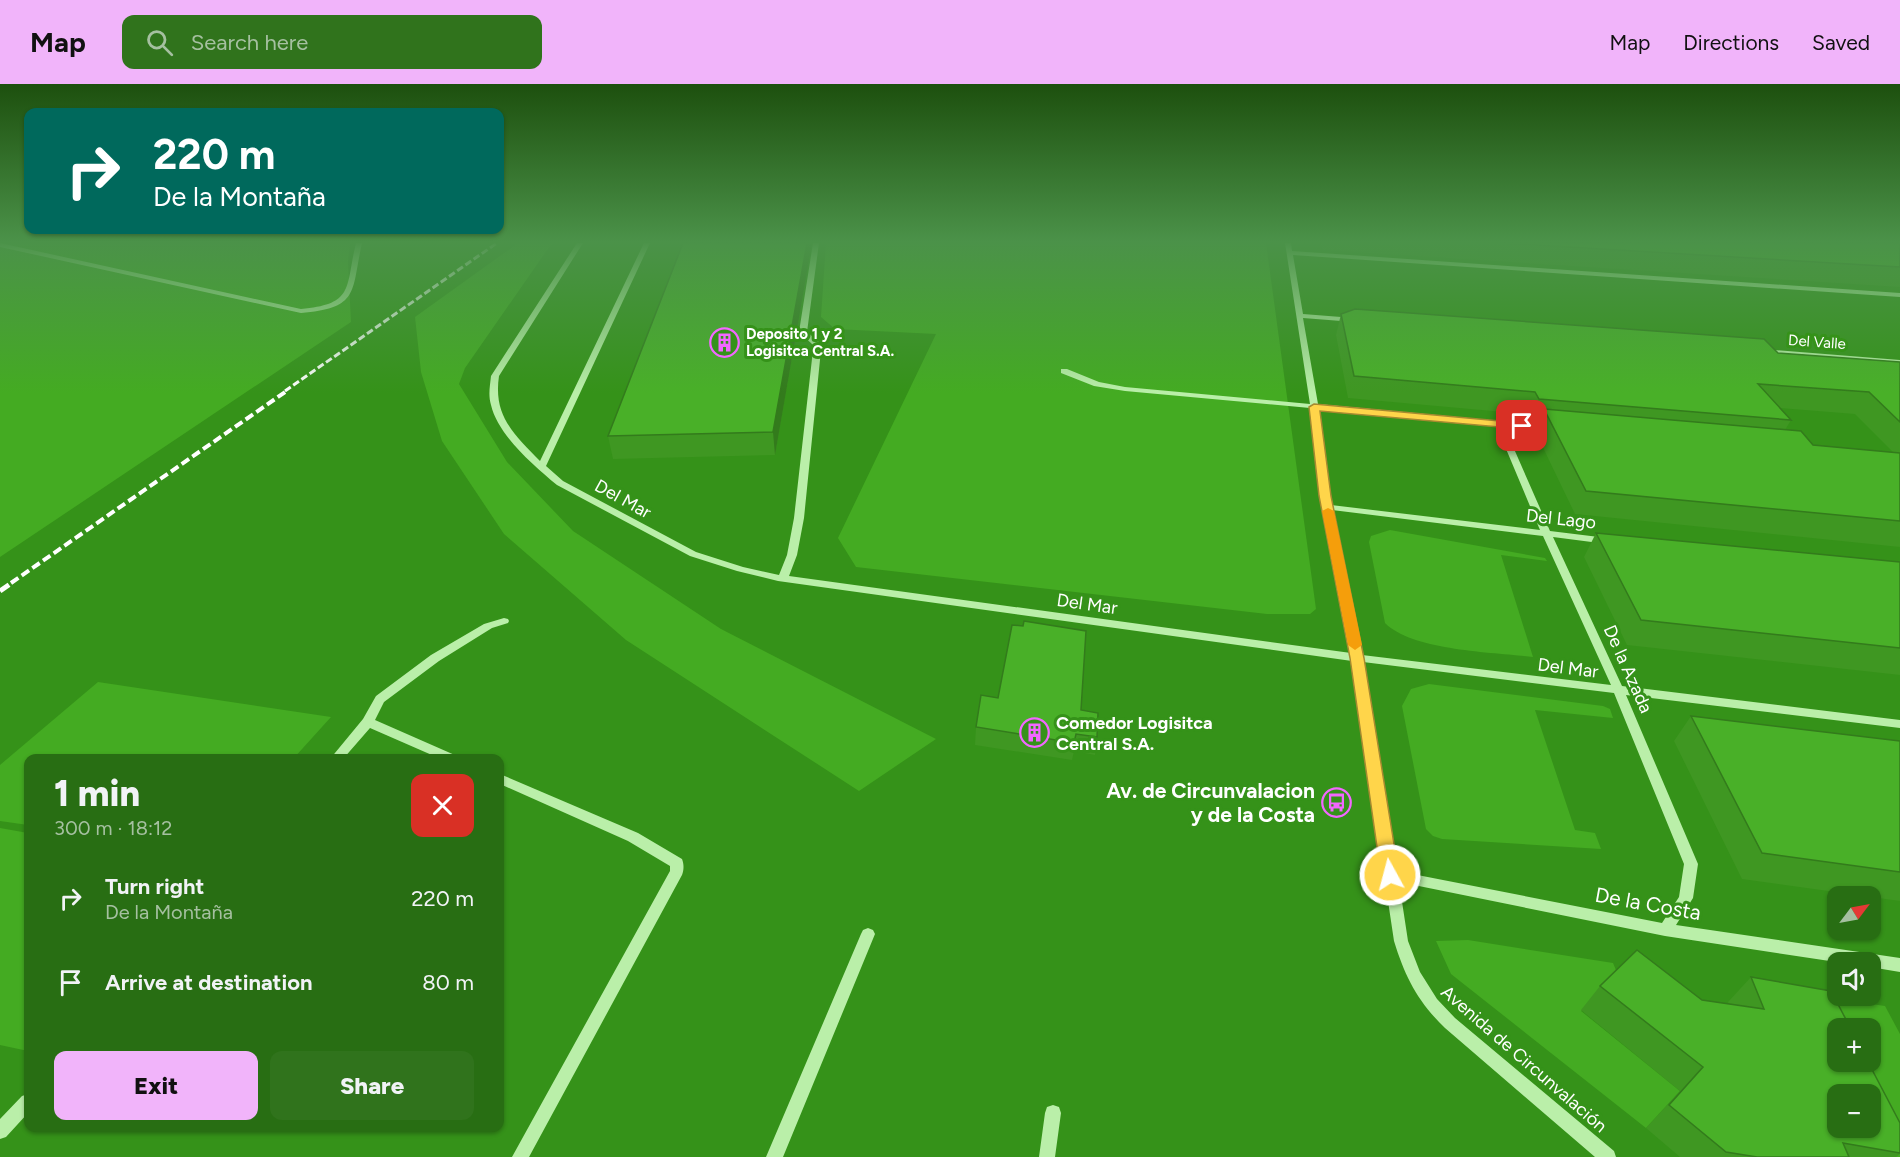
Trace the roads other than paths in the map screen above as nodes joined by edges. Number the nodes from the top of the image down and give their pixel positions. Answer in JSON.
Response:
{"nodes":[{"id":1,"x":219,"y":293,"type":"edge"},
{"id":2,"x":348,"y":293,"type":"edge"},
{"id":3,"x":548,"y":293,"type":"edge"},
{"id":4,"x":623,"y":293,"type":"edge"},
{"id":5,"x":809,"y":293,"type":"edge"},
{"id":6,"x":1296,"y":293,"type":"edge"},
{"id":7,"x":1858,"y":293,"type":"edge"},
{"id":8,"x":1900,"y":296,"type":"edge"},
{"id":9,"x":1300,"y":316,"type":"junction"},
{"id":10,"x":1359,"y":321,"type":"edge"},
{"id":11,"x":1759,"y":351,"type":"edge"},
{"id":12,"x":1900,"y":362,"type":"edge"},
{"id":13,"x":1064,"y":371,"type":"dead end"},
{"id":14,"x":1314,"y":407,"type":"junction"},
{"id":15,"x":1499,"y":424,"type":"junction"},
{"id":16,"x":1558,"y":429,"type":"edge"},
{"id":17,"x":541,"y":467,"type":"junction"},
{"id":18,"x":1327,"y":507,"type":"junction"},
{"id":19,"x":1546,"y":535,"type":"junction"},
{"id":20,"x":1617,"y":542,"type":"edge"},
{"id":21,"x":783,"y":579,"type":"junction"},
{"id":22,"x":504,"y":621,"type":"dead end"},
{"id":23,"x":1357,"y":658,"type":"junction"},
{"id":24,"x":1619,"y":691,"type":"junction"},
{"id":25,"x":368,"y":722,"type":"junction"},
{"id":26,"x":1900,"y":724,"type":"edge"},
{"id":27,"x":340,"y":754,"type":"edge"},
{"id":28,"x":442,"y":754,"type":"edge"},
{"id":29,"x":504,"y":781,"type":"edge"},
{"id":30,"x":1390,"y":875,"type":"junction"},
{"id":31,"x":1665,"y":930,"type":"junction"},
{"id":32,"x":868,"y":934,"type":"dead end"},
{"id":33,"x":1900,"y":965,"type":"edge"},
{"id":34,"x":24,"y":1106,"type":"edge"},
{"id":35,"x":1053,"y":1113,"type":"dead end"},
{"id":36,"x":0,"y":1131,"type":"edge"},
{"id":37,"x":520,"y":1157,"type":"edge"},
{"id":38,"x":774,"y":1157,"type":"edge"},
{"id":39,"x":1047,"y":1157,"type":"edge"},
{"id":40,"x":1608,"y":1157,"type":"edge"}],
"edges":[{"from":1,"to":2,"type":"street"},
{"from":3,"to":17,"type":"street","name":"Del Mar"},
{"from":4,"to":17,"type":"street"},
{"from":5,"to":21,"type":"street"},
{"from":6,"to":9,"type":"street","name":"Avenida de Circunvalación"},
{"from":7,"to":8,"type":"street"},
{"from":9,"to":10,"type":"street"},
{"from":9,"to":14,"type":"street","name":"Avenida de Circunvalación"},
{"from":11,"to":12,"type":"street","name":"Del Valle"},
{"from":13,"to":14,"type":"street"},
{"from":14,"to":15,"type":"street"},
{"from":14,"to":18,"type":"street","name":"Avenida de Circunvalación"},
{"from":15,"to":16,"type":"street"},
{"from":15,"to":19,"type":"street","name":"De la Azada"},
{"from":17,"to":21,"type":"street","name":"Del Mar"},
{"from":18,"to":19,"type":"street","name":"Del Lago"},
{"from":18,"to":23,"type":"street","name":"Avenida de Circunvalación"},
{"from":19,"to":20,"type":"street","name":"Del Lago"},
{"from":19,"to":24,"type":"street","name":"De la Azada"},
{"from":21,"to":23,"type":"street","name":"Del Mar"},
{"from":22,"to":25,"type":"street"},
{"from":23,"to":24,"type":"street","name":"Del Mar"},
{"from":23,"to":30,"type":"street","name":"Avenida de Circunvalación"},
{"from":24,"to":26,"type":"street","name":"Del Mar"},
{"from":24,"to":31,"type":"street","name":"De la Azada"},
{"from":25,"to":27,"type":"street"},
{"from":25,"to":28,"type":"street"},
{"from":29,"to":37,"type":"street"},
{"from":30,"to":31,"type":"street","name":"De la Costa"},
{"from":30,"to":40,"type":"street","name":"Avenida de Circunvalación"},
{"from":31,"to":33,"type":"street","name":"De la Costa"},
{"from":32,"to":38,"type":"street"},
{"from":34,"to":36,"type":"street"},
{"from":35,"to":39,"type":"street"}]}
